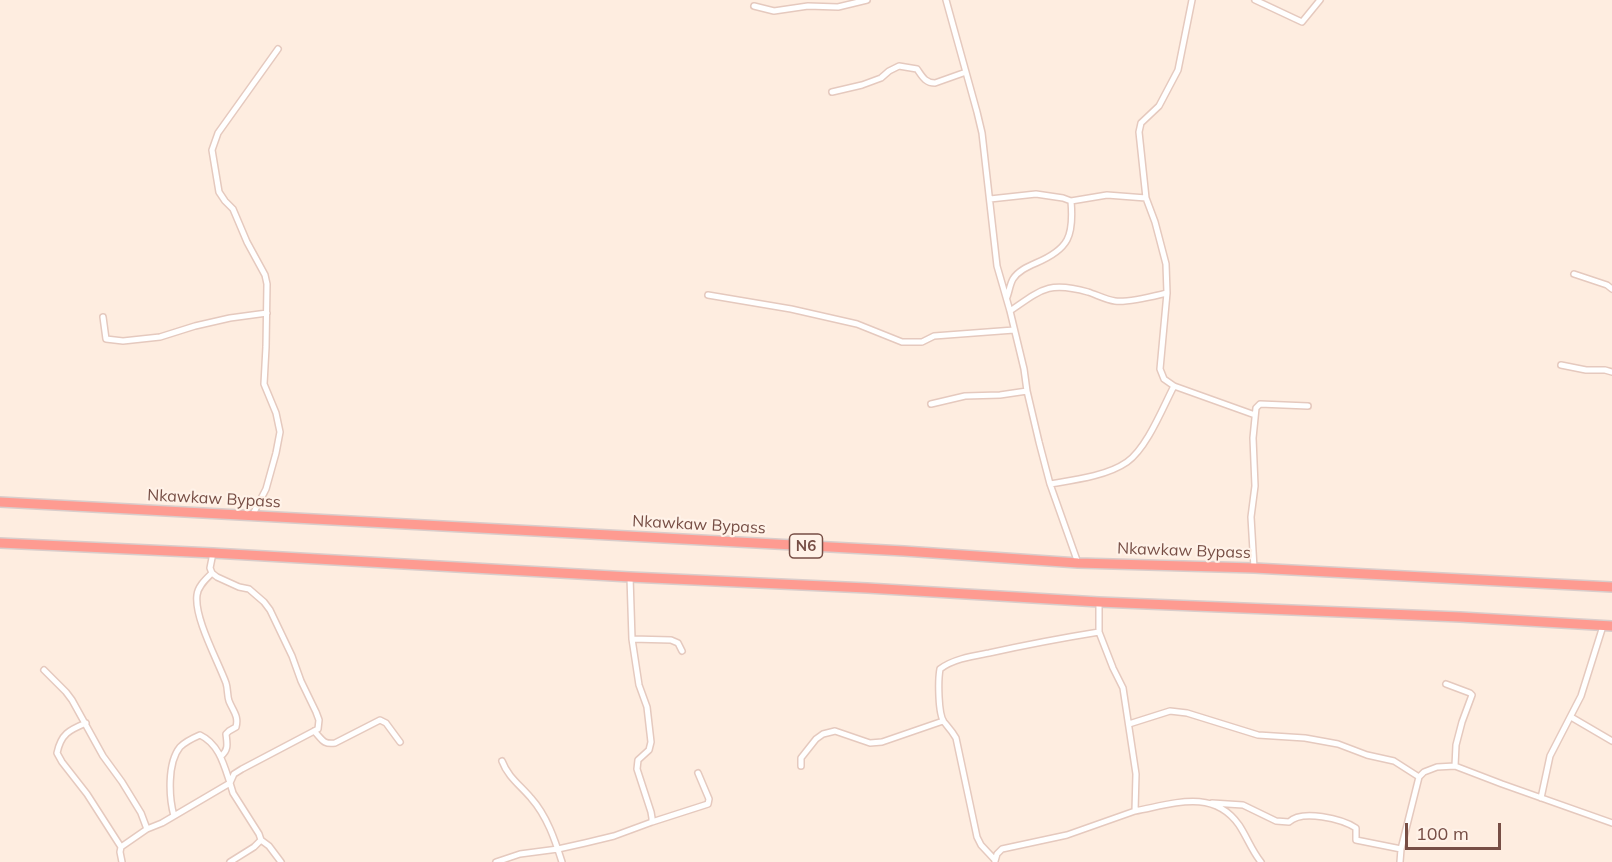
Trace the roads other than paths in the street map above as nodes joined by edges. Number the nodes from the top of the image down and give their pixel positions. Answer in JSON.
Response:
{"nodes":[{"id":1,"x":867,"y":0,"type":"edge"},
{"id":2,"x":946,"y":0,"type":"edge"},
{"id":3,"x":1192,"y":0,"type":"edge"},
{"id":4,"x":1255,"y":0,"type":"edge"},
{"id":5,"x":1320,"y":0,"type":"edge"},
{"id":6,"x":830,"y":3,"type":"edge"},
{"id":7,"x":754,"y":6,"type":"dead end"},
{"id":8,"x":278,"y":49,"type":"dead end"},
{"id":9,"x":966,"y":72,"type":"junction"},
{"id":10,"x":832,"y":92,"type":"dead end"},
{"id":11,"x":1146,"y":198,"type":"junction"},
{"id":12,"x":990,"y":199,"type":"junction"},
{"id":13,"x":1071,"y":201,"type":"junction"},
{"id":14,"x":1574,"y":274,"type":"dead end"},
{"id":15,"x":1612,"y":289,"type":"edge"},
{"id":16,"x":1167,"y":293,"type":"junction"},
{"id":17,"x":708,"y":295,"type":"dead end"},
{"id":18,"x":1007,"y":298,"type":"junction"},
{"id":19,"x":1010,"y":311,"type":"junction"},
{"id":20,"x":267,"y":313,"type":"junction"},
{"id":21,"x":103,"y":317,"type":"dead end"},
{"id":22,"x":1014,"y":330,"type":"junction"},
{"id":23,"x":1560,"y":364,"type":"dead end"},
{"id":24,"x":1612,"y":372,"type":"edge"},
{"id":25,"x":1173,"y":386,"type":"junction"},
{"id":26,"x":1027,"y":391,"type":"junction"},
{"id":27,"x":931,"y":404,"type":"dead end"},
{"id":28,"x":1308,"y":406,"type":"dead end"},
{"id":29,"x":1255,"y":415,"type":"junction"},
{"id":30,"x":1050,"y":484,"type":"junction"},
{"id":31,"x":0,"y":502,"type":"edge"},
{"id":32,"x":252,"y":516,"type":"junction"},
{"id":33,"x":0,"y":543,"type":"edge"},
{"id":34,"x":213,"y":553,"type":"junction"},
{"id":35,"x":1078,"y":563,"type":"junction"},
{"id":36,"x":1254,"y":568,"type":"junction"},
{"id":37,"x":212,"y":573,"type":"junction"},
{"id":38,"x":630,"y":578,"type":"junction"},
{"id":39,"x":1612,"y":587,"type":"edge"},
{"id":40,"x":1099,"y":602,"type":"junction"},
{"id":41,"x":1608,"y":626,"type":"edge"},
{"id":42,"x":1099,"y":632,"type":"junction"},
{"id":43,"x":632,"y":639,"type":"junction"},
{"id":44,"x":682,"y":651,"type":"dead end"},
{"id":45,"x":44,"y":670,"type":"dead end"},
{"id":46,"x":1446,"y":684,"type":"dead end"},
{"id":47,"x":1571,"y":717,"type":"junction"},
{"id":48,"x":943,"y":721,"type":"junction"},
{"id":49,"x":86,"y":723,"type":"junction"},
{"id":50,"x":1129,"y":724,"type":"junction"},
{"id":51,"x":314,"y":731,"type":"junction"},
{"id":52,"x":400,"y":741,"type":"dead end"},
{"id":53,"x":1612,"y":741,"type":"edge"},
{"id":54,"x":221,"y":756,"type":"junction"},
{"id":55,"x":502,"y":760,"type":"dead end"},
{"id":56,"x":801,"y":766,"type":"dead end"},
{"id":57,"x":1455,"y":766,"type":"junction"},
{"id":58,"x":698,"y":773,"type":"dead end"},
{"id":59,"x":1419,"y":777,"type":"junction"},
{"id":60,"x":230,"y":783,"type":"junction"},
{"id":61,"x":1541,"y":798,"type":"junction"},
{"id":62,"x":1212,"y":803,"type":"junction"},
{"id":63,"x":1135,"y":811,"type":"junction"},
{"id":64,"x":174,"y":816,"type":"junction"},
{"id":65,"x":652,"y":822,"type":"junction"},
{"id":66,"x":1612,"y":823,"type":"edge"},
{"id":67,"x":147,"y":829,"type":"junction"},
{"id":68,"x":261,"y":840,"type":"junction"},
{"id":69,"x":121,"y":847,"type":"junction"},
{"id":70,"x":558,"y":849,"type":"junction"},
{"id":71,"x":1401,"y":849,"type":"junction"},
{"id":72,"x":995,"y":861,"type":"edge"},
{"id":73,"x":122,"y":862,"type":"edge"},
{"id":74,"x":230,"y":862,"type":"edge"},
{"id":75,"x":281,"y":862,"type":"edge"},
{"id":76,"x":496,"y":862,"type":"edge"},
{"id":77,"x":562,"y":862,"type":"edge"},
{"id":78,"x":1261,"y":862,"type":"edge"},
{"id":79,"x":1400,"y":862,"type":"edge"}],
"edges":[{"from":1,"to":6,"type":"street"},
{"from":2,"to":9,"type":"street"},
{"from":3,"to":11,"type":"street"},
{"from":4,"to":5,"type":"street"},
{"from":6,"to":7,"type":"street"},
{"from":8,"to":20,"type":"street"},
{"from":9,"to":10,"type":"street"},
{"from":9,"to":12,"type":"street"},
{"from":11,"to":13,"type":"street"},
{"from":11,"to":16,"type":"street"},
{"from":12,"to":13,"type":"street"},
{"from":12,"to":18,"type":"street"},
{"from":13,"to":18,"type":"street"},
{"from":14,"to":15,"type":"street"},
{"from":16,"to":19,"type":"street"},
{"from":16,"to":25,"type":"street"},
{"from":17,"to":22,"type":"street"},
{"from":18,"to":19,"type":"street"},
{"from":19,"to":22,"type":"street"},
{"from":20,"to":21,"type":"street"},
{"from":20,"to":32,"type":"street"},
{"from":22,"to":26,"type":"street"},
{"from":23,"to":24,"type":"street"},
{"from":25,"to":29,"type":"street"},
{"from":25,"to":30,"type":"street"},
{"from":26,"to":27,"type":"street"},
{"from":26,"to":30,"type":"street"},
{"from":28,"to":29,"type":"street"},
{"from":29,"to":36,"type":"street"},
{"from":30,"to":35,"type":"street"},
{"from":31,"to":32,"type":"highway","name":"Nkawkaw Bypass","number":"N6"},
{"from":32,"to":35,"type":"highway","name":"Nkawkaw Bypass","number":"N6"},
{"from":33,"to":34,"type":"highway"},
{"from":34,"to":37,"type":"street"},
{"from":34,"to":38,"type":"highway"},
{"from":35,"to":36,"type":"highway","name":"Nkawkaw Bypass","number":"N6"},
{"from":36,"to":39,"type":"highway","name":"Nkawkaw Bypass","number":"N6"},
{"from":37,"to":51,"type":"street"},
{"from":37,"to":54,"type":"street"},
{"from":38,"to":40,"type":"highway"},
{"from":38,"to":43,"type":"street"},
{"from":40,"to":41,"type":"highway"},
{"from":40,"to":42,"type":"street"},
{"from":41,"to":47,"type":"street"},
{"from":42,"to":48,"type":"street"},
{"from":42,"to":50,"type":"street"},
{"from":43,"to":44,"type":"street"},
{"from":43,"to":65,"type":"street"},
{"from":45,"to":49,"type":"street"},
{"from":46,"to":57,"type":"street"},
{"from":47,"to":53,"type":"street"},
{"from":47,"to":61,"type":"street"},
{"from":48,"to":56,"type":"street"},
{"from":48,"to":72,"type":"street"},
{"from":49,"to":67,"type":"street"},
{"from":49,"to":69,"type":"street"},
{"from":50,"to":59,"type":"street"},
{"from":50,"to":63,"type":"street"},
{"from":51,"to":52,"type":"street"},
{"from":51,"to":60,"type":"street"},
{"from":54,"to":60,"type":"street"},
{"from":54,"to":64,"type":"street"},
{"from":55,"to":70,"type":"street"},
{"from":57,"to":59,"type":"street"},
{"from":57,"to":61,"type":"street"},
{"from":58,"to":65,"type":"street"},
{"from":59,"to":71,"type":"street"},
{"from":60,"to":64,"type":"street"},
{"from":60,"to":68,"type":"street"},
{"from":61,"to":66,"type":"street"},
{"from":62,"to":63,"type":"street"},
{"from":62,"to":71,"type":"street"},
{"from":62,"to":78,"type":"street"},
{"from":63,"to":72,"type":"street"},
{"from":64,"to":67,"type":"street"},
{"from":65,"to":70,"type":"street"},
{"from":67,"to":69,"type":"street"},
{"from":68,"to":74,"type":"street"},
{"from":68,"to":75,"type":"street"},
{"from":69,"to":73,"type":"street"},
{"from":70,"to":76,"type":"street"},
{"from":70,"to":77,"type":"street"},
{"from":71,"to":79,"type":"street"}]}
